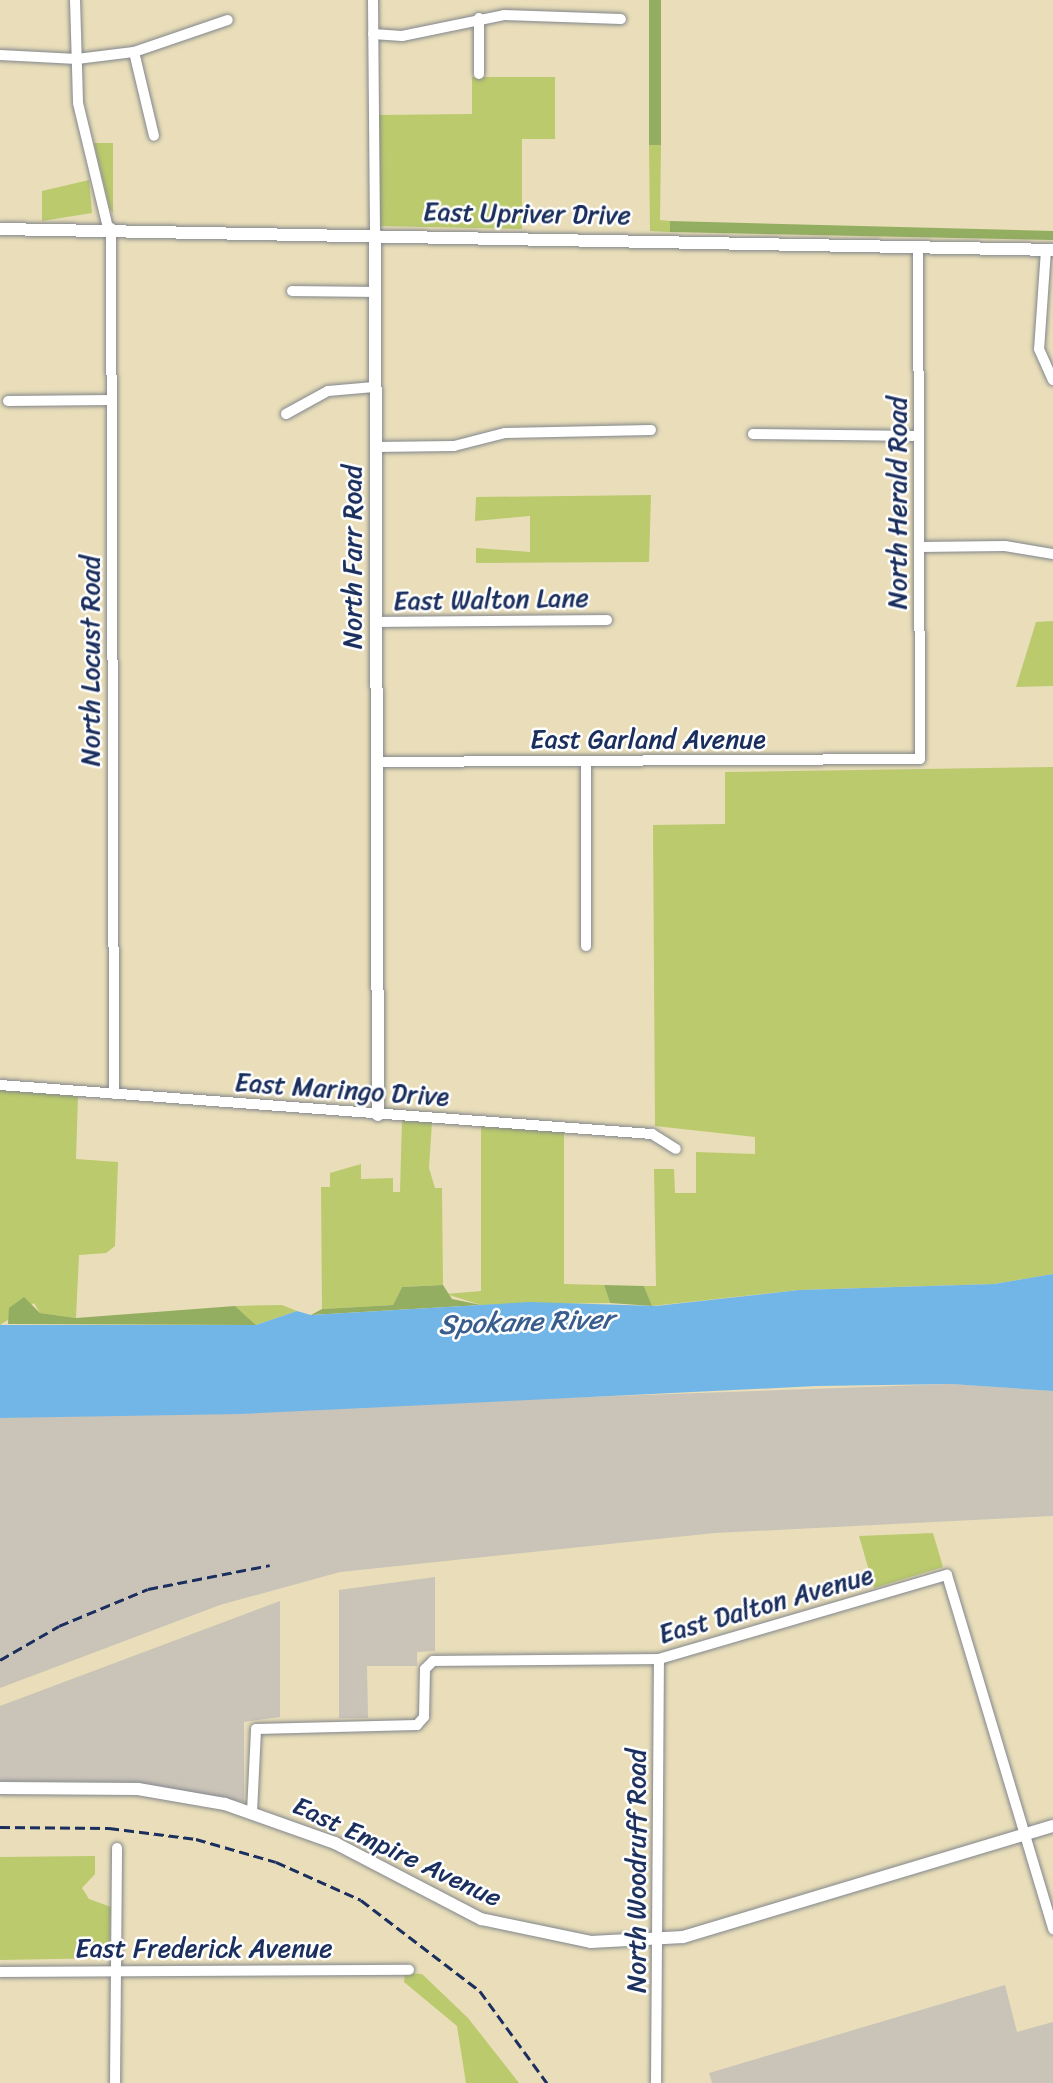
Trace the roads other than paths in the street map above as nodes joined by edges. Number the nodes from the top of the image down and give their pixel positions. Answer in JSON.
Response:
{"nodes":[{"id":1,"x":75,"y":0,"type":"edge"},
{"id":2,"x":373,"y":0,"type":"edge"},
{"id":3,"x":479,"y":18,"type":"junction"},
{"id":4,"x":621,"y":19,"type":"dead end"},
{"id":5,"x":228,"y":20,"type":"dead end"},
{"id":6,"x":373,"y":34,"type":"junction"},
{"id":7,"x":134,"y":52,"type":"junction"},
{"id":8,"x":0,"y":55,"type":"edge"},
{"id":9,"x":77,"y":59,"type":"junction"},
{"id":10,"x":480,"y":75,"type":"dead end"},
{"id":11,"x":154,"y":136,"type":"dead end"},
{"id":12,"x":109,"y":228,"type":"junction"},
{"id":13,"x":0,"y":229,"type":"edge"},
{"id":14,"x":375,"y":233,"type":"junction"},
{"id":15,"x":918,"y":246,"type":"junction"},
{"id":16,"x":1049,"y":250,"type":"edge"},
{"id":17,"x":292,"y":291,"type":"dead end"},
{"id":18,"x":375,"y":292,"type":"junction"},
{"id":19,"x":1053,"y":380,"type":"edge"},
{"id":20,"x":374,"y":387,"type":"junction"},
{"id":21,"x":111,"y":400,"type":"junction"},
{"id":22,"x":8,"y":401,"type":"dead end"},
{"id":23,"x":286,"y":414,"type":"dead end"},
{"id":24,"x":651,"y":430,"type":"dead end"},
{"id":25,"x":753,"y":434,"type":"dead end"},
{"id":26,"x":919,"y":436,"type":"junction"},
{"id":27,"x":375,"y":447,"type":"junction"},
{"id":28,"x":919,"y":547,"type":"junction"},
{"id":29,"x":1053,"y":554,"type":"edge"},
{"id":30,"x":607,"y":620,"type":"dead end"},
{"id":31,"x":376,"y":622,"type":"junction"},
{"id":32,"x":920,"y":759,"type":"joint"},
{"id":33,"x":376,"y":762,"type":"junction"},
{"id":34,"x":586,"y":762,"type":"junction"},
{"id":35,"x":586,"y":946,"type":"dead end"},
{"id":36,"x":0,"y":1085,"type":"edge"},
{"id":37,"x":114,"y":1094,"type":"junction"},
{"id":38,"x":378,"y":1115,"type":"junction"},
{"id":39,"x":676,"y":1149,"type":"dead end"},
{"id":40,"x":659,"y":1659,"type":"junction"},
{"id":41,"x":0,"y":1788,"type":"edge"},
{"id":42,"x":252,"y":1812,"type":"junction"},
{"id":43,"x":1053,"y":1826,"type":"edge"},
{"id":44,"x":1025,"y":1835,"type":"junction"},
{"id":45,"x":117,"y":1848,"type":"dead end"},
{"id":46,"x":1053,"y":1929,"type":"edge"},
{"id":47,"x":659,"y":1941,"type":"junction"},
{"id":48,"x":115,"y":1970,"type":"junction"},
{"id":49,"x":409,"y":1970,"type":"dead end"},
{"id":50,"x":0,"y":1972,"type":"edge"},
{"id":51,"x":115,"y":2083,"type":"edge"},
{"id":52,"x":656,"y":2083,"type":"edge"}],
"edges":[{"from":1,"to":9,"type":"street","name":"North Locust Road"},
{"from":2,"to":6,"type":"street","name":"North Farr Road"},
{"from":3,"to":4,"type":"street"},
{"from":3,"to":6,"type":"street"},
{"from":3,"to":10,"type":"street"},
{"from":5,"to":7,"type":"street"},
{"from":6,"to":14,"type":"street","name":"North Farr Road"},
{"from":7,"to":9,"type":"street"},
{"from":7,"to":11,"type":"street"},
{"from":8,"to":9,"type":"street"},
{"from":9,"to":12,"type":"street","name":"North Locust Road"},
{"from":12,"to":13,"type":"street","name":"East Upriver Drive"},
{"from":12,"to":14,"type":"street","name":"East Upriver Drive"},
{"from":12,"to":21,"type":"street","name":"North Locust Road"},
{"from":14,"to":15,"type":"street","name":"East Upriver Drive"},
{"from":14,"to":18,"type":"street","name":"North Farr Road"},
{"from":15,"to":16,"type":"street","name":"East Upriver Drive"},
{"from":15,"to":26,"type":"street","name":"North Herald Road"},
{"from":16,"to":19,"type":"street"},
{"from":17,"to":18,"type":"street"},
{"from":18,"to":20,"type":"street","name":"North Farr Road"},
{"from":20,"to":23,"type":"street"},
{"from":20,"to":27,"type":"street","name":"North Farr Road"},
{"from":21,"to":22,"type":"street"},
{"from":21,"to":37,"type":"street","name":"North Locust Road"},
{"from":24,"to":27,"type":"street"},
{"from":25,"to":26,"type":"street"},
{"from":26,"to":28,"type":"street","name":"North Herald Road"},
{"from":27,"to":31,"type":"street","name":"North Farr Road"},
{"from":28,"to":29,"type":"street"},
{"from":28,"to":32,"type":"street","name":"North Herald Road"},
{"from":30,"to":31,"type":"street","name":"East Walton Lane"},
{"from":31,"to":33,"type":"street","name":"North Farr Road"},
{"from":32,"to":34,"type":"street","name":"East Garland Avenue"},
{"from":33,"to":34,"type":"street","name":"East Garland Avenue"},
{"from":33,"to":38,"type":"street","name":"North Farr Road"},
{"from":34,"to":35,"type":"street"},
{"from":36,"to":37,"type":"street","name":"East Maringo Drive"},
{"from":37,"to":38,"type":"street","name":"East Maringo Drive"},
{"from":38,"to":39,"type":"street","name":"East Maringo Drive"},
{"from":40,"to":42,"type":"street","name":"East Dalton Avenue"},
{"from":40,"to":44,"type":"street","name":"East Dalton Avenue"},
{"from":40,"to":47,"type":"street","name":"North Woodruff Road"},
{"from":41,"to":42,"type":"street","name":"East Empire Avenue"},
{"from":42,"to":47,"type":"street","name":"East Empire Avenue"},
{"from":43,"to":44,"type":"street","name":"East Empire Avenue"},
{"from":44,"to":46,"type":"street"},
{"from":44,"to":47,"type":"street","name":"East Empire Avenue"},
{"from":45,"to":48,"type":"street"},
{"from":47,"to":52,"type":"street","name":"North Woodruff Road"},
{"from":48,"to":49,"type":"street","name":"East Frederick Avenue"},
{"from":48,"to":50,"type":"street","name":"East Frederick Avenue"},
{"from":48,"to":51,"type":"street"}]}
